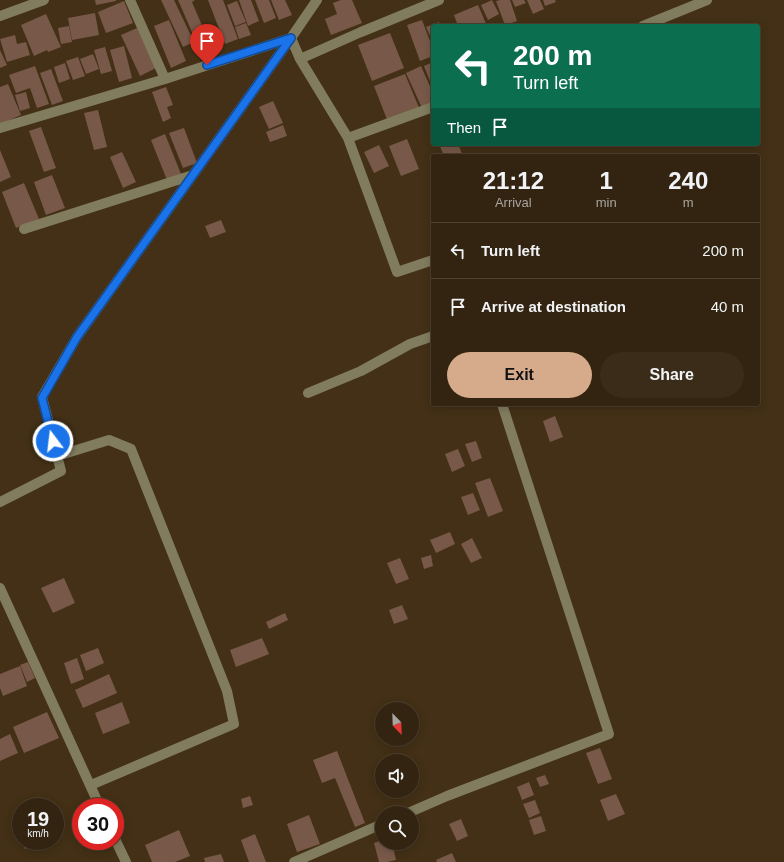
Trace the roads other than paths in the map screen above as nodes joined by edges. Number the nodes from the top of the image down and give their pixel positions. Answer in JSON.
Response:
{"nodes":[{"id":1,"x":44,"y":0,"type":"edge"},
{"id":2,"x":130,"y":0,"type":"edge"},
{"id":3,"x":317,"y":0,"type":"edge"},
{"id":4,"x":439,"y":0,"type":"edge"},
{"id":5,"x":707,"y":0,"type":"edge"},
{"id":6,"x":0,"y":16,"type":"edge"},
{"id":7,"x":648,"y":24,"type":"edge"},
{"id":8,"x":291,"y":38,"type":"junction"},
{"id":9,"x":300,"y":59,"type":"junction"},
{"id":10,"x":165,"y":79,"type":"junction"},
{"id":11,"x":431,"y":108,"type":"edge"},
{"id":12,"x":0,"y":128,"type":"edge"},
{"id":13,"x":348,"y":138,"type":"junction"},
{"id":14,"x":193,"y":175,"type":"junction"},
{"id":15,"x":24,"y":229,"type":"dead end"},
{"id":16,"x":431,"y":261,"type":"edge"},
{"id":17,"x":431,"y":337,"type":"edge"},
{"id":18,"x":308,"y":393,"type":"dead end"},
{"id":19,"x":503,"y":406,"type":"edge"},
{"id":20,"x":57,"y":456,"type":"junction"},
{"id":21,"x":0,"y":502,"type":"edge"},
{"id":22,"x":0,"y":588,"type":"edge"},
{"id":23,"x":90,"y":785,"type":"junction"},
{"id":24,"x":96,"y":798,"type":"edge"},
{"id":25,"x":419,"y":808,"type":"edge"},
{"id":26,"x":375,"y":827,"type":"edge"},
{"id":27,"x":120,"y":850,"type":"edge"},
{"id":28,"x":126,"y":862,"type":"edge"},
{"id":29,"x":294,"y":862,"type":"edge"}],
"edges":[{"from":1,"to":6,"type":"street"},
{"from":2,"to":10,"type":"street"},
{"from":3,"to":8,"type":"street"},
{"from":4,"to":9,"type":"street"},
{"from":5,"to":7,"type":"street"},
{"from":8,"to":9,"type":"street"},
{"from":8,"to":10,"type":"street"},
{"from":8,"to":14,"type":"street"},
{"from":9,"to":13,"type":"street"},
{"from":10,"to":12,"type":"street"},
{"from":11,"to":13,"type":"street"},
{"from":13,"to":16,"type":"street"},
{"from":14,"to":15,"type":"street"},
{"from":14,"to":20,"type":"street"},
{"from":17,"to":18,"type":"street"},
{"from":19,"to":25,"type":"street"},
{"from":20,"to":21,"type":"street"},
{"from":20,"to":23,"type":"street"},
{"from":22,"to":23,"type":"street"},
{"from":23,"to":24,"type":"street"},
{"from":26,"to":29,"type":"street"},
{"from":27,"to":28,"type":"street"}]}
